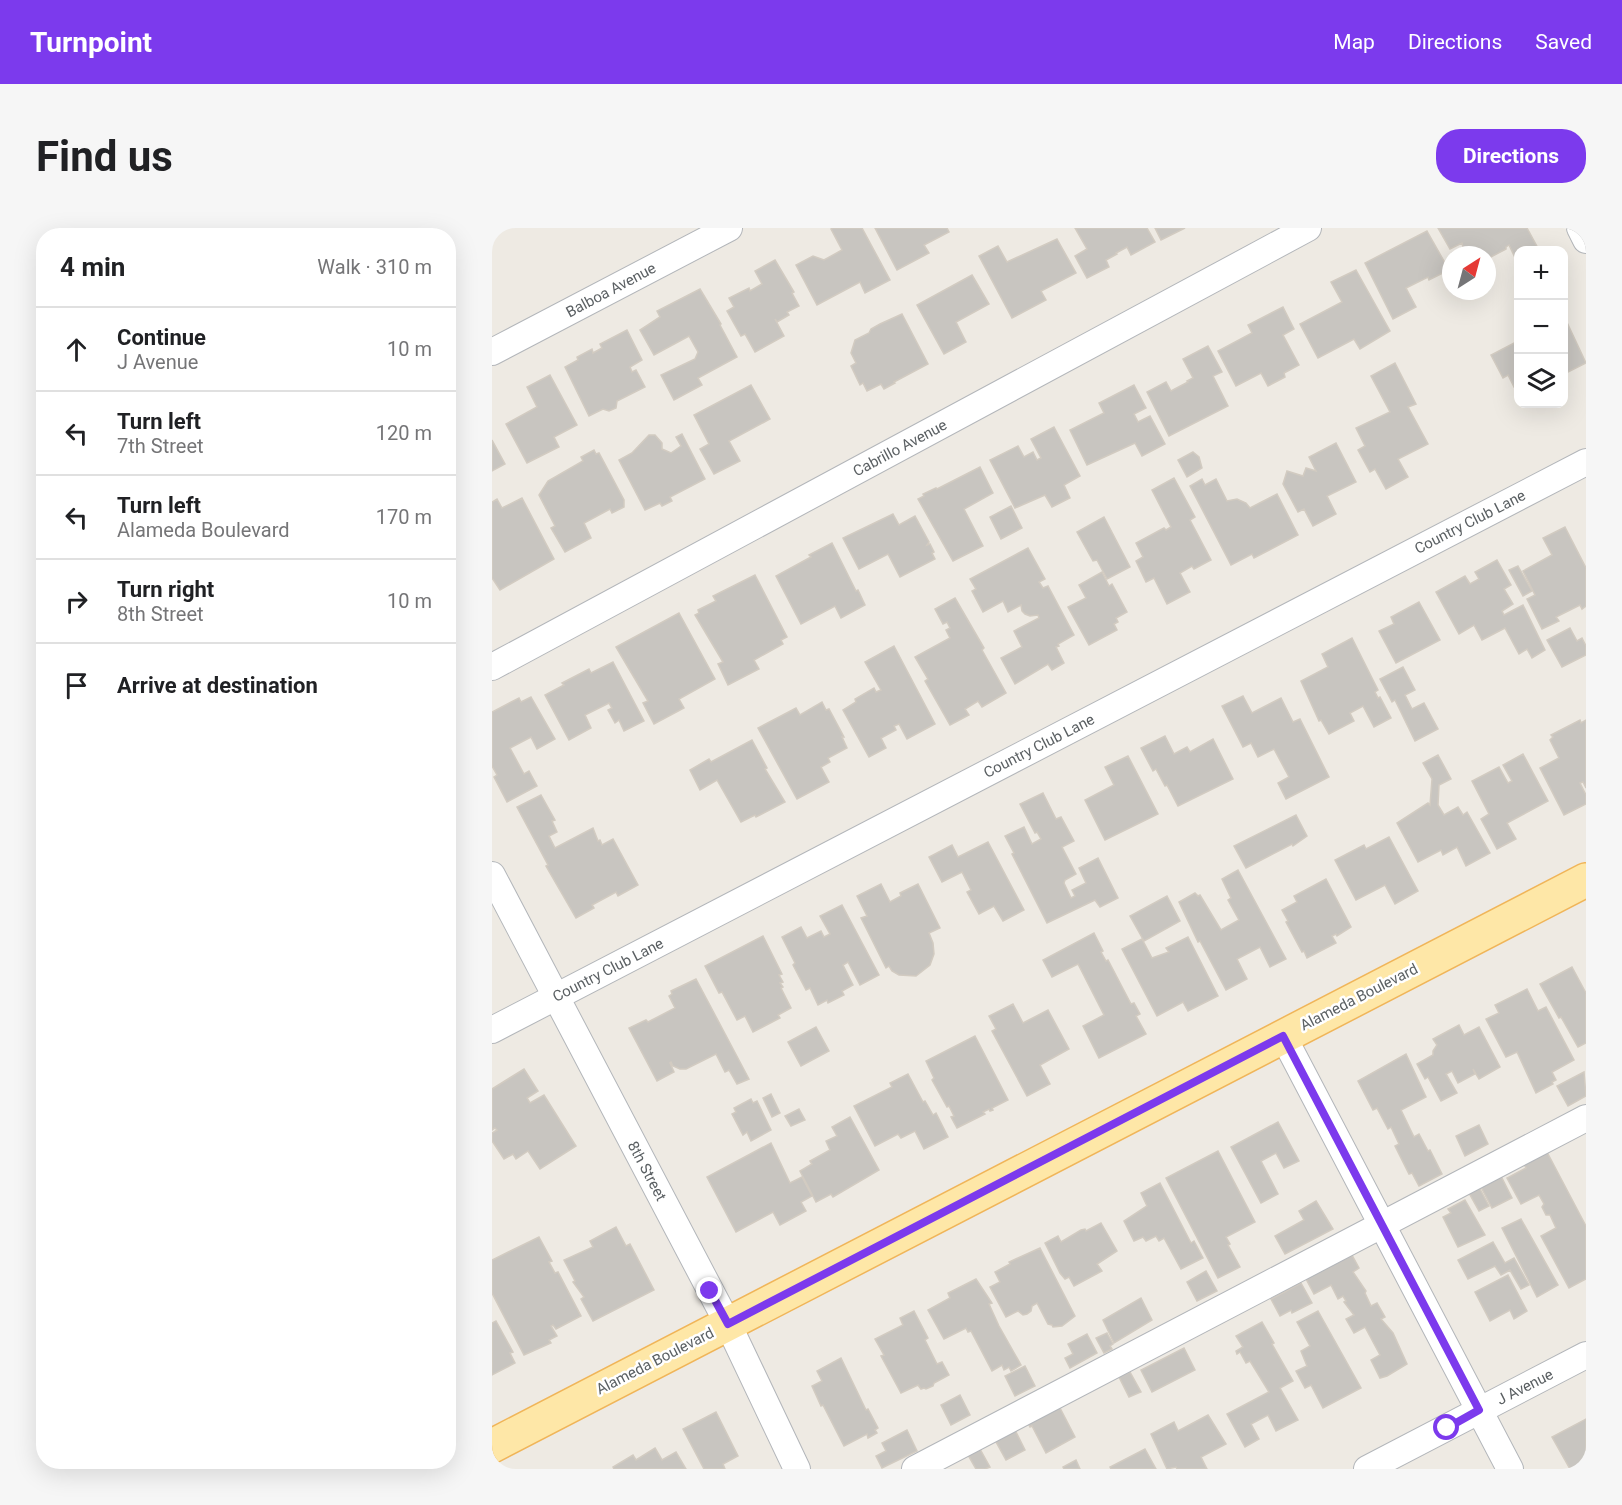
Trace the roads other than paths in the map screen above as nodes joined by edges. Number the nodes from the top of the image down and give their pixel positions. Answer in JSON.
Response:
{"nodes":[{"id":1,"x":729,"y":228,"type":"edge"},
{"id":2,"x":1308,"y":228,"type":"edge"},
{"id":3,"x":1580,"y":228,"type":"edge"},
{"id":4,"x":1586,"y":240,"type":"edge"},
{"id":5,"x":492,"y":352,"type":"edge"},
{"id":6,"x":1586,"y":462,"type":"edge"},
{"id":7,"x":492,"y":667,"type":"edge"},
{"id":8,"x":492,"y":875,"type":"edge"},
{"id":9,"x":1586,"y":880,"type":"edge"},
{"id":10,"x":556,"y":997,"type":"junction"},
{"id":11,"x":492,"y":1030,"type":"edge"},
{"id":12,"x":1283,"y":1036,"type":"junction"},
{"id":13,"x":1586,"y":1118,"type":"edge"},
{"id":14,"x":1382,"y":1225,"type":"junction"},
{"id":15,"x":728,"y":1324,"type":"junction"},
{"id":16,"x":1586,"y":1355,"type":"edge"},
{"id":17,"x":1479,"y":1410,"type":"junction"},
{"id":18,"x":492,"y":1446,"type":"edge"},
{"id":19,"x":797,"y":1469,"type":"edge"},
{"id":20,"x":915,"y":1469,"type":"edge"},
{"id":21,"x":1368,"y":1469,"type":"edge"},
{"id":22,"x":1510,"y":1469,"type":"edge"}],
"edges":[{"from":1,"to":5,"type":"street","name":"Balboa Avenue"},
{"from":2,"to":7,"type":"street","name":"Cabrillo Avenue"},
{"from":3,"to":4,"type":"street"},
{"from":6,"to":10,"type":"street","name":"Country Club Lane"},
{"from":8,"to":10,"type":"street","name":"8th Street"},
{"from":9,"to":12,"type":"main road","name":"Alameda Boulevard"},
{"from":10,"to":11,"type":"street","name":"Country Club Lane"},
{"from":10,"to":15,"type":"street","name":"8th Street"},
{"from":12,"to":14,"type":"street"},
{"from":12,"to":15,"type":"main road","name":"Alameda Boulevard"},
{"from":13,"to":14,"type":"street"},
{"from":14,"to":17,"type":"street"},
{"from":14,"to":20,"type":"street"},
{"from":15,"to":18,"type":"main road","name":"Alameda Boulevard"},
{"from":15,"to":19,"type":"street","name":"8th Street"},
{"from":16,"to":17,"type":"street","name":"J Avenue"},
{"from":17,"to":21,"type":"street","name":"J Avenue"},
{"from":17,"to":22,"type":"street"}]}
